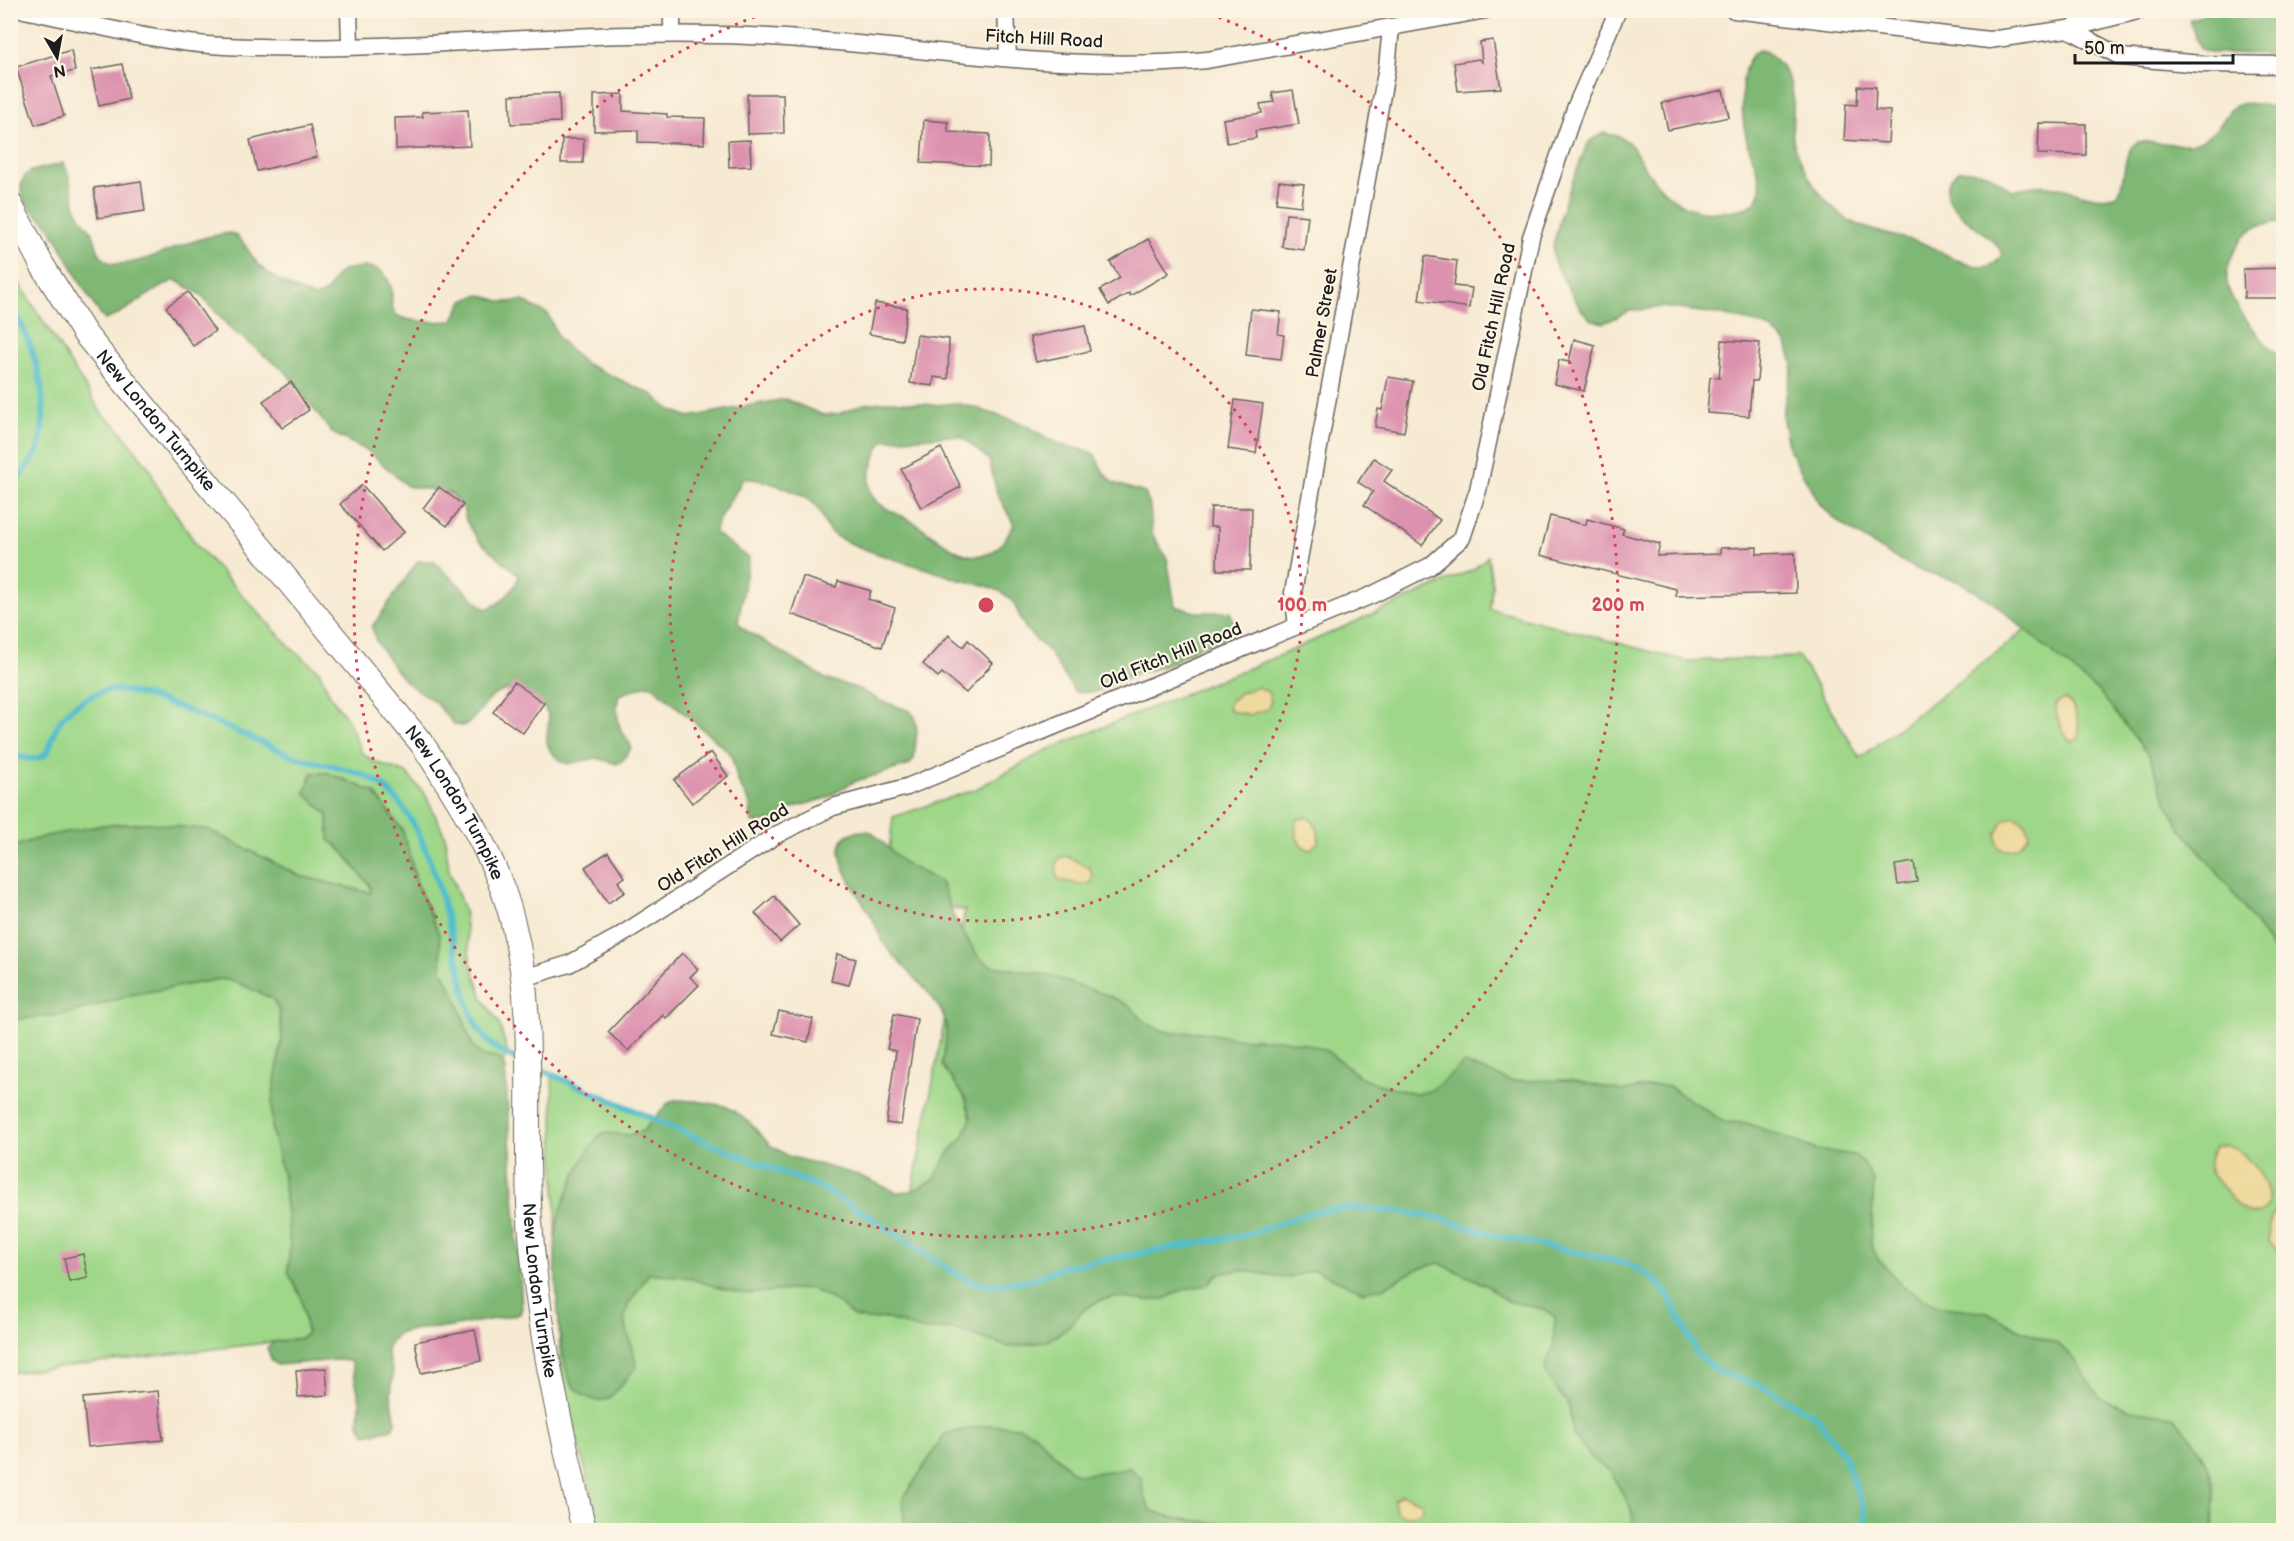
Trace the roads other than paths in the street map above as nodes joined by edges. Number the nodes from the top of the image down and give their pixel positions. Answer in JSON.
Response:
{"nodes":[{"id":1,"x":24,"y":10,"type":"edge"},
{"id":2,"x":349,"y":10,"type":"edge"},
{"id":3,"x":672,"y":10,"type":"edge"},
{"id":4,"x":1006,"y":10,"type":"edge"},
{"id":5,"x":1486,"y":10,"type":"edge"},
{"id":6,"x":1618,"y":10,"type":"edge"},
{"id":7,"x":1734,"y":10,"type":"edge"},
{"id":8,"x":2141,"y":10,"type":"edge"},
{"id":9,"x":1391,"y":28,"type":"junction"},
{"id":10,"x":2068,"y":29,"type":"junction"},
{"id":11,"x":672,"y":34,"type":"junction"},
{"id":12,"x":350,"y":45,"type":"junction"},
{"id":13,"x":1008,"y":57,"type":"junction"},
{"id":14,"x":2283,"y":65,"type":"edge"},
{"id":15,"x":10,"y":204,"type":"edge"},
{"id":16,"x":1297,"y":625,"type":"junction"},
{"id":17,"x":524,"y":978,"type":"junction"},
{"id":18,"x":584,"y":1530,"type":"edge"}],
"edges":[{"from":1,"to":12,"type":"street","name":"Fitch Hill Road"},
{"from":2,"to":12,"type":"street"},
{"from":3,"to":11,"type":"street"},
{"from":4,"to":13,"type":"street"},
{"from":5,"to":9,"type":"street","name":"Fitch Hill Road"},
{"from":6,"to":16,"type":"street","name":"Old Fitch Hill Road"},
{"from":7,"to":10,"type":"street"},
{"from":8,"to":10,"type":"street"},
{"from":9,"to":13,"type":"street","name":"Fitch Hill Road"},
{"from":9,"to":16,"type":"street","name":"Palmer Street"},
{"from":10,"to":14,"type":"street"},
{"from":11,"to":12,"type":"street","name":"Fitch Hill Road"},
{"from":11,"to":13,"type":"street","name":"Fitch Hill Road"},
{"from":15,"to":17,"type":"main road","name":"New London Turnpike"},
{"from":16,"to":17,"type":"street","name":"Old Fitch Hill Road"},
{"from":17,"to":18,"type":"main road","name":"New London Turnpike"}]}
